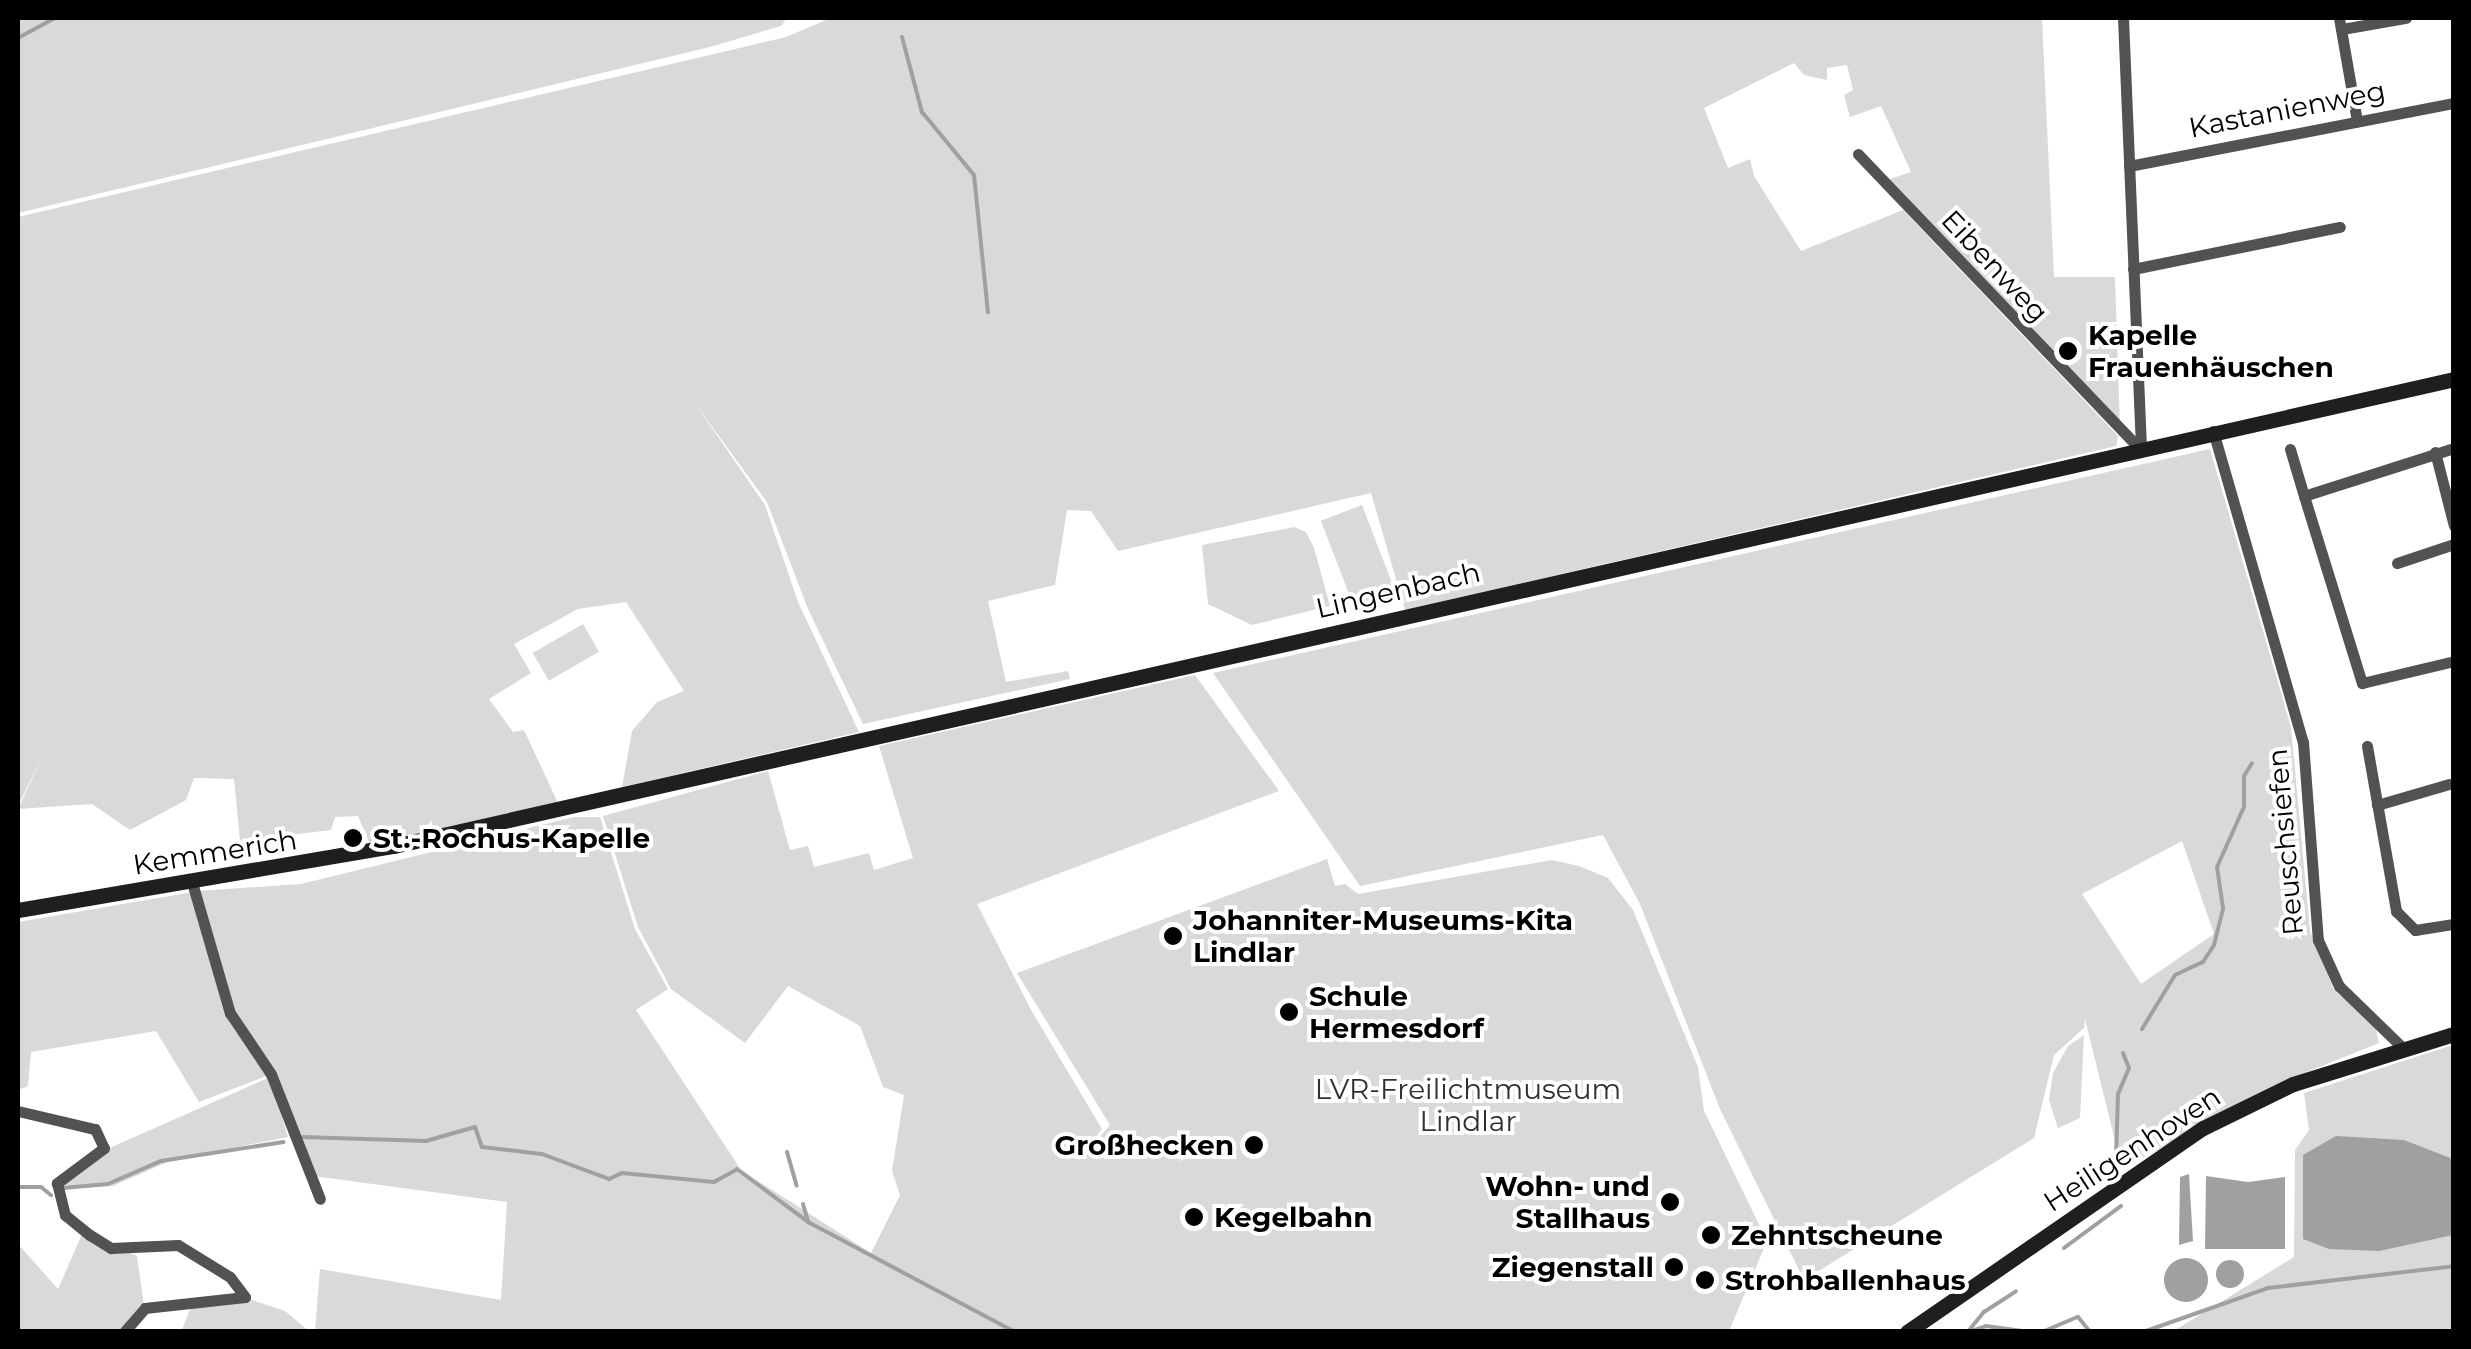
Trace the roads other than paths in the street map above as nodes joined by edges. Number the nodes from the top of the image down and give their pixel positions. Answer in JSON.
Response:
{"nodes":[{"id":1,"x":2124,"y":18,"type":"edge"},
{"id":2,"x":2406,"y":18,"type":"edge"},
{"id":3,"x":2340,"y":23,"type":"edge"},
{"id":4,"x":2454,"y":103,"type":"edge"},
{"id":5,"x":2356,"y":121,"type":"junction"},
{"id":6,"x":1858,"y":154,"type":"dead end"},
{"id":7,"x":2129,"y":166,"type":"junction"},
{"id":8,"x":2340,"y":227,"type":"dead end"},
{"id":9,"x":2134,"y":269,"type":"junction"},
{"id":10,"x":2454,"y":380,"type":"edge"},
{"id":11,"x":2213,"y":431,"type":"junction"},
{"id":12,"x":2454,"y":448,"type":"edge"},
{"id":13,"x":2290,"y":449,"type":"dead end"},
{"id":14,"x":2141,"y":450,"type":"junction"},
{"id":15,"x":2435,"y":452,"type":"junction"},
{"id":16,"x":2304,"y":496,"type":"junction"},
{"id":17,"x":2454,"y":526,"type":"edge"},
{"id":18,"x":2454,"y":544,"type":"edge"},
{"id":19,"x":2397,"y":563,"type":"dead end"},
{"id":20,"x":2454,"y":662,"type":"edge"},
{"id":21,"x":2367,"y":746,"type":"dead end"},
{"id":22,"x":2449,"y":784,"type":"dead end"},
{"id":23,"x":594,"y":799,"type":"joint"},
{"id":24,"x":2377,"y":804,"type":"junction"},
{"id":25,"x":191,"y":880,"type":"junction"},
{"id":26,"x":18,"y":910,"type":"edge"},
{"id":27,"x":2454,"y":924,"type":"edge"},
{"id":28,"x":2454,"y":1034,"type":"edge"},
{"id":29,"x":2404,"y":1048,"type":"junction"},
{"id":30,"x":18,"y":1111,"type":"edge"},
{"id":31,"x":320,"y":1198,"type":"dead end"},
{"id":32,"x":124,"y":1332,"type":"edge"},
{"id":33,"x":1907,"y":1332,"type":"edge"}],
"edges":[{"from":1,"to":7,"type":"street"},
{"from":2,"to":3,"type":"street"},
{"from":3,"to":5,"type":"street"},
{"from":4,"to":5,"type":"street","name":"Kastanienweg"},
{"from":5,"to":7,"type":"street","name":"Kastanienweg"},
{"from":6,"to":14,"type":"street","name":"Eibenweg"},
{"from":7,"to":9,"type":"street"},
{"from":8,"to":9,"type":"street"},
{"from":9,"to":14,"type":"street"},
{"from":10,"to":11,"type":"street","name":"Lingenbach"},
{"from":11,"to":14,"type":"street","name":"Lingenbach"},
{"from":11,"to":29,"type":"street","name":"Reuschsiefen"},
{"from":12,"to":15,"type":"street"},
{"from":13,"to":16,"type":"street"},
{"from":14,"to":23,"type":"street","name":"Lingenbach"},
{"from":15,"to":16,"type":"street"},
{"from":15,"to":17,"type":"street"},
{"from":16,"to":20,"type":"street"},
{"from":18,"to":19,"type":"street"},
{"from":21,"to":24,"type":"street"},
{"from":22,"to":24,"type":"street"},
{"from":23,"to":25,"type":"street","name":"Kemmerich"},
{"from":24,"to":27,"type":"street"},
{"from":25,"to":26,"type":"street","name":"Kemmerich"},
{"from":25,"to":31,"type":"street"},
{"from":28,"to":29,"type":"street","name":"Heiligenhoven"},
{"from":29,"to":33,"type":"street","name":"Heiligenhoven"},
{"from":30,"to":32,"type":"street"}]}
